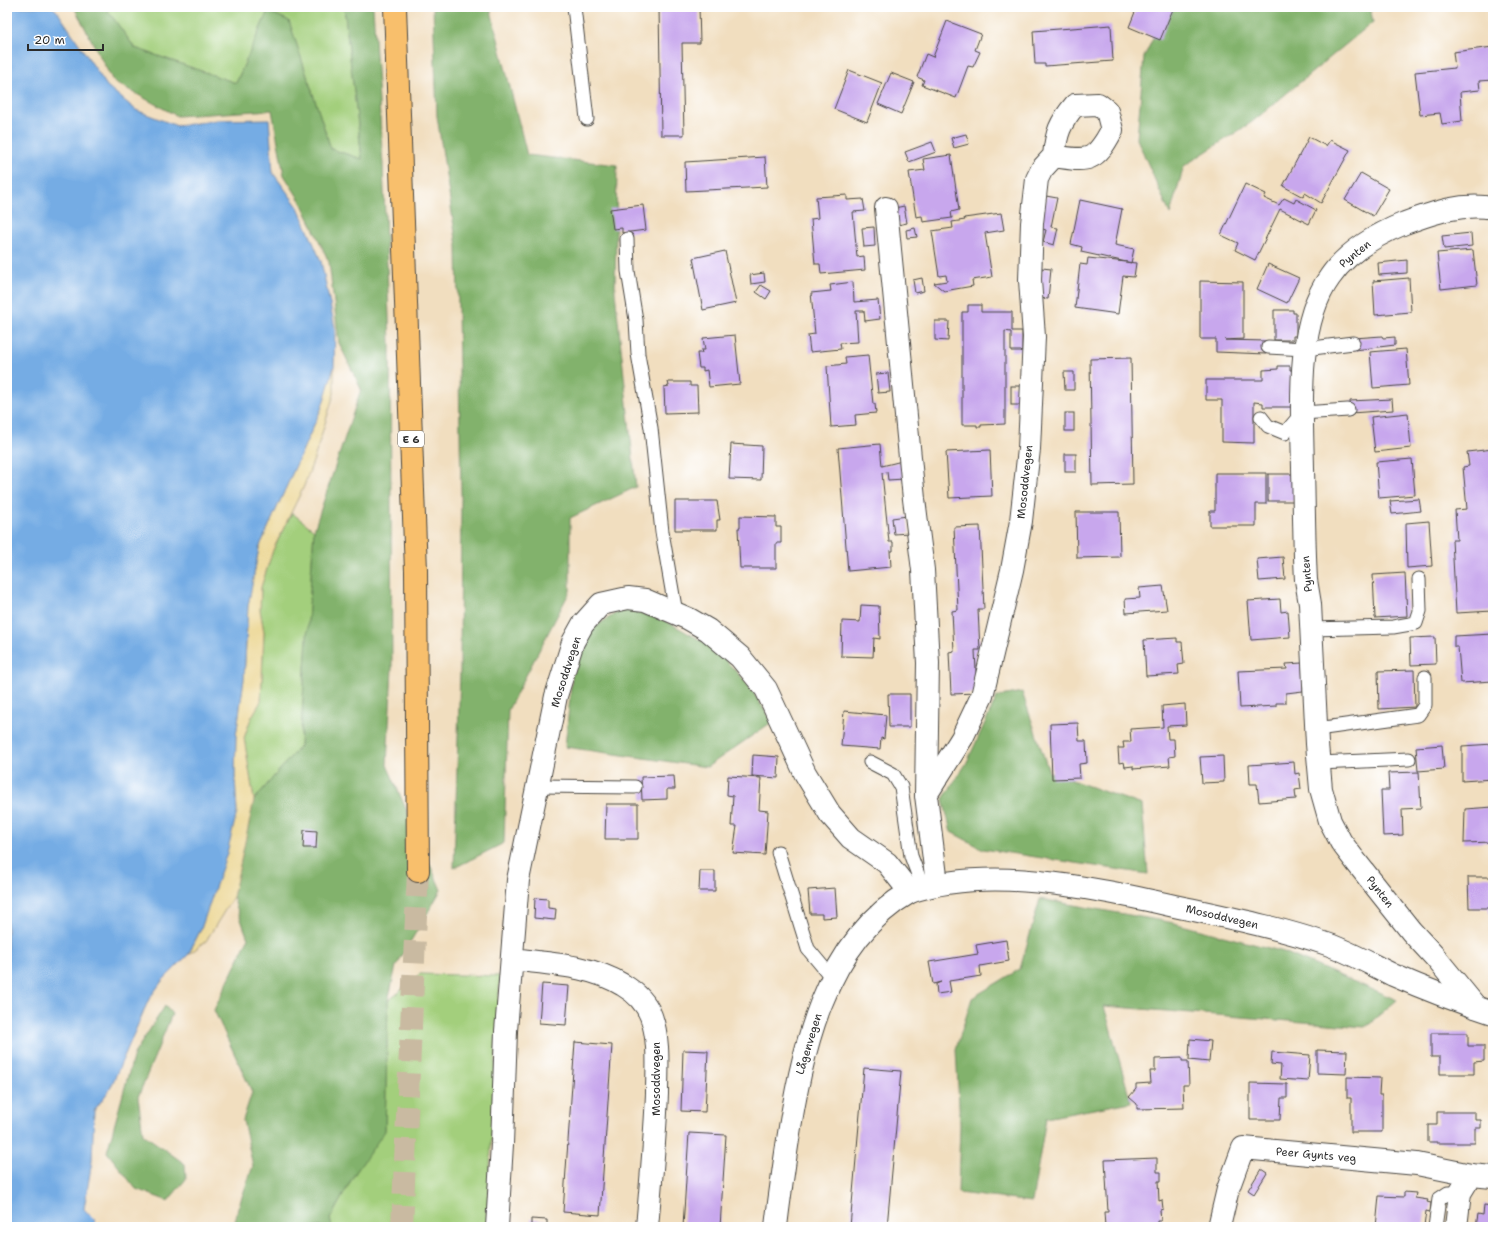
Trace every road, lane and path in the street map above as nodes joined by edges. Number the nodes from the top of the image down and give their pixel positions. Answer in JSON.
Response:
{"nodes":[{"id":1,"x":395,"y":7,"type":"edge"},
{"id":2,"x":574,"y":7,"type":"edge"},
{"id":3,"x":587,"y":119,"type":"dead end"},
{"id":4,"x":1054,"y":156,"type":"dead end"},
{"id":5,"x":886,"y":208,"type":"dead end"},
{"id":6,"x":1493,"y":208,"type":"edge"},
{"id":7,"x":627,"y":239,"type":"dead end"},
{"id":8,"x":1353,"y":343,"type":"dead end"},
{"id":9,"x":1268,"y":347,"type":"dead end"},
{"id":10,"x":1305,"y":349,"type":"junction"},
{"id":11,"x":1348,"y":410,"type":"dead end"},
{"id":12,"x":1302,"y":413,"type":"junction"},
{"id":13,"x":1262,"y":417,"type":"dead end"},
{"id":14,"x":1419,"y":579,"type":"dead end"},
{"id":15,"x":676,"y":613,"type":"junction"},
{"id":16,"x":1311,"y":629,"type":"junction"},
{"id":17,"x":1425,"y":677,"type":"dead end"},
{"id":18,"x":1316,"y":729,"type":"junction"},
{"id":19,"x":1409,"y":759,"type":"dead end"},
{"id":20,"x":870,"y":762,"type":"dead end"},
{"id":21,"x":1319,"y":763,"type":"junction"},
{"id":22,"x":538,"y":786,"type":"junction"},
{"id":23,"x":635,"y":786,"type":"dead end"},
{"id":24,"x":926,"y":795,"type":"junction"},
{"id":25,"x":778,"y":852,"type":"dead end"},
{"id":26,"x":418,"y":871,"type":"tunnel mouth"},
{"id":27,"x":923,"y":888,"type":"junction"},
{"id":28,"x":512,"y":959,"type":"junction"},
{"id":29,"x":833,"y":979,"type":"junction"},
{"id":30,"x":1484,"y":1010,"type":"edge"},
{"id":31,"x":1471,"y":1175,"type":"junction"},
{"id":32,"x":1493,"y":1177,"type":"edge"},
{"id":33,"x":1460,"y":1193,"type":"junction"},
{"id":34,"x":497,"y":1227,"type":"edge"},
{"id":35,"x":647,"y":1227,"type":"edge"},
{"id":36,"x":776,"y":1227,"type":"edge"},
{"id":37,"x":1219,"y":1227,"type":"edge"},
{"id":38,"x":1435,"y":1227,"type":"edge"},
{"id":39,"x":1456,"y":1227,"type":"edge"}],
"edges":[{"from":1,"to":26,"type":"highway","number":"E 6"},
{"from":2,"to":3,"type":"lane"},
{"from":4,"to":24,"type":"street","name":"Mosoddvegen"},
{"from":5,"to":24,"type":"street"},
{"from":6,"to":10,"type":"street","name":"Pynten"},
{"from":7,"to":15,"type":"lane"},
{"from":8,"to":10,"type":"lane"},
{"from":9,"to":10,"type":"lane"},
{"from":10,"to":12,"type":"street","name":"Pynten"},
{"from":11,"to":12,"type":"lane"},
{"from":12,"to":13,"type":"lane"},
{"from":12,"to":16,"type":"street","name":"Pynten"},
{"from":14,"to":16,"type":"lane"},
{"from":15,"to":22,"type":"street","name":"Mosoddvegen"},
{"from":15,"to":27,"type":"street","name":"Mosoddvegen"},
{"from":16,"to":18,"type":"street","name":"Pynten"},
{"from":17,"to":18,"type":"lane"},
{"from":18,"to":21,"type":"street","name":"Pynten"},
{"from":19,"to":21,"type":"lane"},
{"from":20,"to":27,"type":"lane"},
{"from":21,"to":30,"type":"street","name":"Pynten"},
{"from":22,"to":23,"type":"lane"},
{"from":22,"to":28,"type":"street","name":"Mosoddvegen"},
{"from":24,"to":27,"type":"street"},
{"from":25,"to":29,"type":"lane"},
{"from":27,"to":29,"type":"street","name":"Lågenvegen"},
{"from":27,"to":30,"type":"street","name":"Mosoddvegen"},
{"from":28,"to":34,"type":"street","name":"Mosoddvegen"},
{"from":28,"to":35,"type":"street","name":"Mosoddvegen"},
{"from":29,"to":36,"type":"street","name":"Lågenvegen"},
{"from":31,"to":32,"type":"street","name":"Peer Gynts veg"},
{"from":31,"to":33,"type":"street"},
{"from":31,"to":37,"type":"street","name":"Peer Gynts veg"},
{"from":33,"to":38,"type":"lane"},
{"from":33,"to":39,"type":"street"}]}
